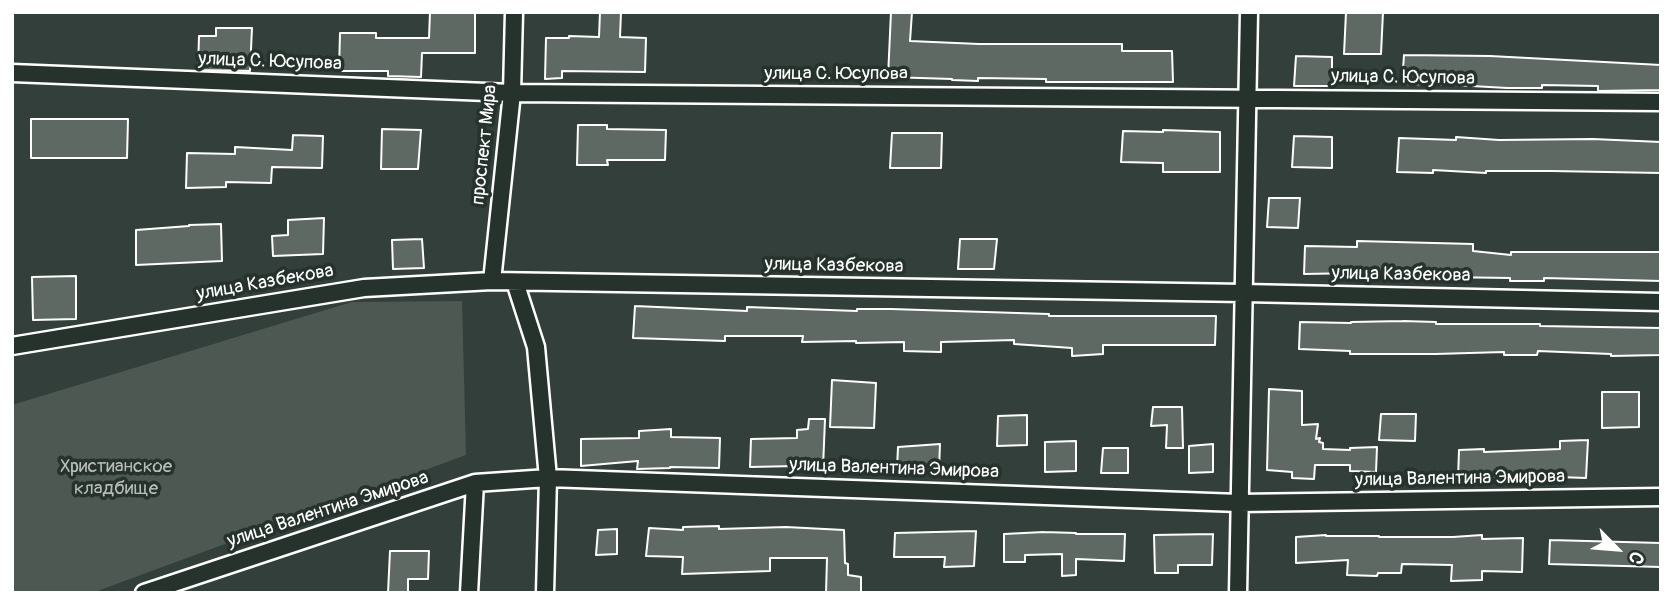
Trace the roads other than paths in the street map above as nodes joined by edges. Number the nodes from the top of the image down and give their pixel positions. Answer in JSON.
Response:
{"nodes":[{"id":1,"x":514,"y":12,"type":"edge"},
{"id":2,"x":1249,"y":12,"type":"edge"},
{"id":3,"x":12,"y":73,"type":"edge"},
{"id":4,"x":512,"y":93,"type":"junction"},
{"id":5,"x":1247,"y":97,"type":"junction"},
{"id":6,"x":1661,"y":102,"type":"edge"},
{"id":7,"x":492,"y":281,"type":"junction"},
{"id":8,"x":515,"y":282,"type":"junction"},
{"id":9,"x":1244,"y":293,"type":"junction"},
{"id":10,"x":1661,"y":302,"type":"edge"},
{"id":11,"x":12,"y":346,"type":"edge"},
{"id":12,"x":548,"y":478,"type":"junction"},
{"id":13,"x":475,"y":483,"type":"junction"},
{"id":14,"x":1661,"y":497,"type":"edge"},
{"id":15,"x":1239,"y":503,"type":"junction"},
{"id":16,"x":144,"y":593,"type":"edge"},
{"id":17,"x":469,"y":593,"type":"edge"},
{"id":18,"x":545,"y":593,"type":"edge"},
{"id":19,"x":1238,"y":593,"type":"edge"}],
"edges":[{"from":1,"to":4,"type":"street","name":"проспект Мира"},
{"from":2,"to":5,"type":"street"},
{"from":3,"to":4,"type":"street","name":"улица С. Юсупова"},
{"from":4,"to":5,"type":"street","name":"улица С. Юсупова"},
{"from":4,"to":7,"type":"street","name":"проспект Мира"},
{"from":5,"to":6,"type":"street","name":"улица С. Юсупова"},
{"from":5,"to":9,"type":"street"},
{"from":7,"to":8,"type":"street","name":"улица Казбекова"},
{"from":7,"to":11,"type":"street","name":"улица Казбекова"},
{"from":8,"to":9,"type":"street","name":"улица Казбекова"},
{"from":8,"to":12,"type":"street"},
{"from":9,"to":10,"type":"street","name":"улица Казбекова"},
{"from":9,"to":15,"type":"street"},
{"from":12,"to":13,"type":"street","name":"улица Валентина Эмирова"},
{"from":12,"to":15,"type":"street","name":"улица Валентина Эмирова"},
{"from":12,"to":18,"type":"street"},
{"from":13,"to":16,"type":"street","name":"улица Валентина Эмирова"},
{"from":13,"to":17,"type":"street"},
{"from":14,"to":15,"type":"street","name":"улица Валентина Эмирова"},
{"from":15,"to":19,"type":"street"}]}
